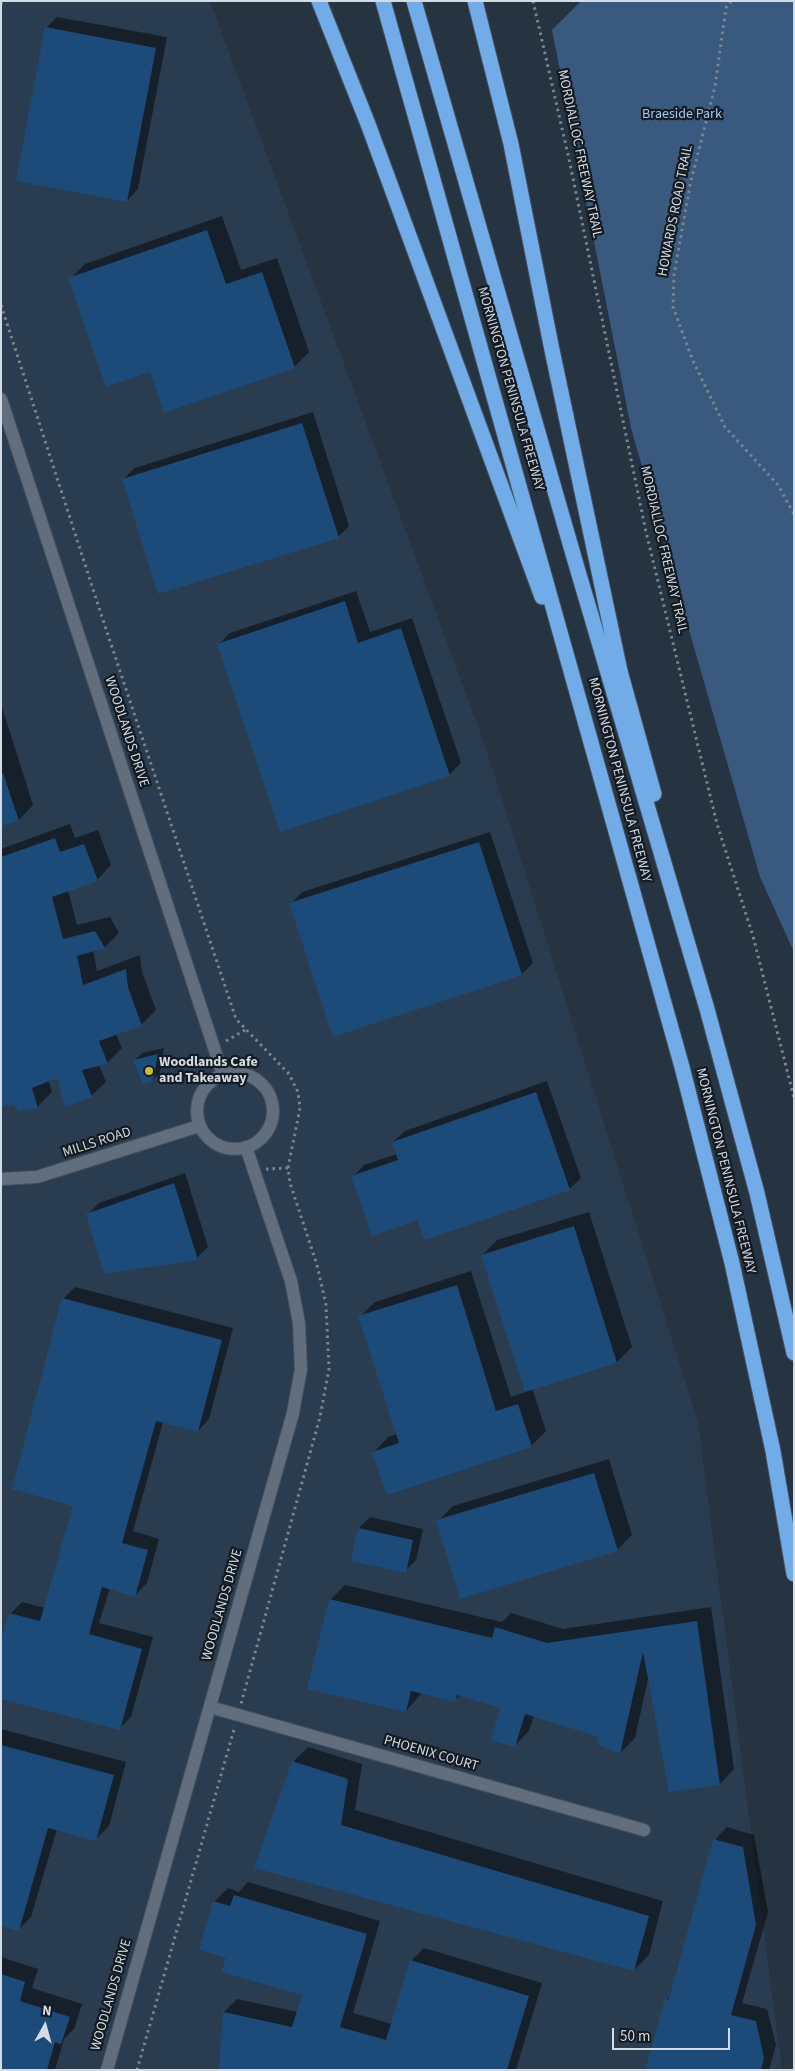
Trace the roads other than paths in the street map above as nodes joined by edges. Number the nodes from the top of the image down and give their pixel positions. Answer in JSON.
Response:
{"nodes":[{"id":1,"x":320,"y":1,"type":"edge"},
{"id":2,"x":383,"y":1,"type":"edge"},
{"id":3,"x":414,"y":1,"type":"edge"},
{"id":4,"x":475,"y":1,"type":"edge"},
{"id":5,"x":1,"y":399,"type":"edge"},
{"id":6,"x":580,"y":700,"type":"junction"},
{"id":7,"x":223,"y":1076,"type":"junction"},
{"id":8,"x":200,"y":1126,"type":"junction"},
{"id":9,"x":246,"y":1147,"type":"junction"},
{"id":10,"x":1,"y":1179,"type":"edge"},
{"id":11,"x":773,"y":1256,"type":"junction"},
{"id":12,"x":794,"y":1353,"type":"edge"},
{"id":13,"x":794,"y":1574,"type":"edge"},
{"id":14,"x":210,"y":1707,"type":"junction"},
{"id":15,"x":644,"y":1830,"type":"dead end"},
{"id":16,"x":107,"y":2070,"type":"edge"}],
"edges":[{"from":1,"to":6,"type":"highway"},
{"from":2,"to":6,"type":"highway","name":"MORNINGTON PENINSULA FREEWAY"},
{"from":3,"to":11,"type":"highway","name":"MORNINGTON PENINSULA FREEWAY"},
{"from":4,"to":11,"type":"highway"},
{"from":5,"to":7,"type":"street","name":"WOODLANDS DRIVE"},
{"from":6,"to":13,"type":"highway","name":"MORNINGTON PENINSULA FREEWAY"},
{"from":7,"to":8,"type":"street"},
{"from":7,"to":9,"type":"street"},
{"from":8,"to":9,"type":"street"},
{"from":8,"to":10,"type":"street","name":"MILLS ROAD"},
{"from":9,"to":14,"type":"street","name":"WOODLANDS DRIVE"},
{"from":11,"to":12,"type":"highway","name":"MORNINGTON PENINSULA FREEWAY"},
{"from":14,"to":15,"type":"street","name":"PHOENIX COURT"},
{"from":14,"to":16,"type":"street","name":"WOODLANDS DRIVE"}]}
